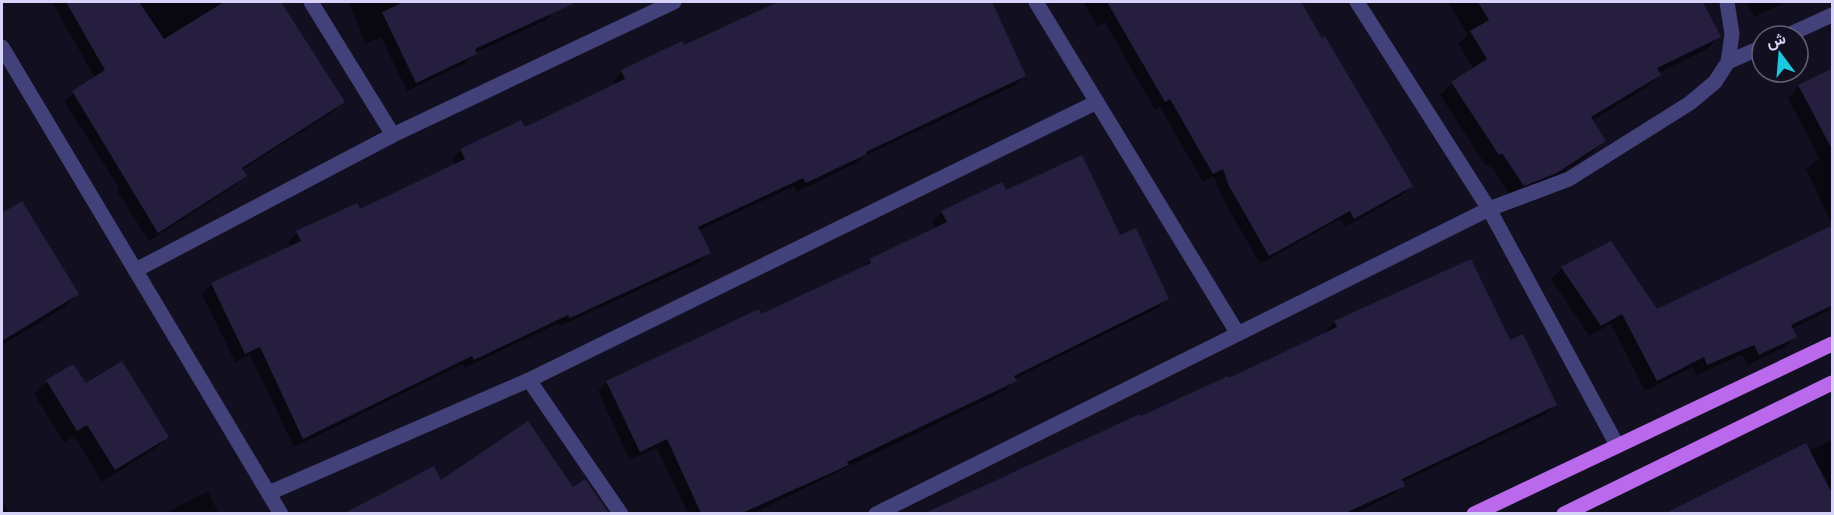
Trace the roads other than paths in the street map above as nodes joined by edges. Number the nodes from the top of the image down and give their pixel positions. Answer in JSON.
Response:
{"nodes":[{"id":1,"x":311,"y":2,"type":"edge"},
{"id":2,"x":674,"y":2,"type":"edge"},
{"id":3,"x":1036,"y":2,"type":"edge"},
{"id":4,"x":1357,"y":2,"type":"edge"},
{"id":5,"x":1727,"y":2,"type":"edge"},
{"id":6,"x":1833,"y":15,"type":"edge"},
{"id":7,"x":1810,"y":25,"type":"edge"},
{"id":8,"x":2,"y":47,"type":"edge"},
{"id":9,"x":1750,"y":52,"type":"edge"},
{"id":10,"x":1728,"y":62,"type":"junction"},
{"id":11,"x":1097,"y":102,"type":"junction"},
{"id":12,"x":393,"y":135,"type":"junction"},
{"id":13,"x":1489,"y":209,"type":"junction"},
{"id":14,"x":136,"y":270,"type":"junction"},
{"id":15,"x":1238,"y":334,"type":"junction"},
{"id":16,"x":1833,"y":344,"type":"edge"},
{"id":17,"x":529,"y":380,"type":"junction"},
{"id":18,"x":1833,"y":383,"type":"edge"},
{"id":19,"x":1617,"y":445,"type":"junction"},
{"id":20,"x":269,"y":493,"type":"junction"},
{"id":21,"x":280,"y":513,"type":"edge"},
{"id":22,"x":621,"y":513,"type":"edge"},
{"id":23,"x":876,"y":513,"type":"edge"},
{"id":24,"x":1474,"y":513,"type":"edge"},
{"id":25,"x":1564,"y":513,"type":"edge"}],
"edges":[{"from":1,"to":12,"type":"street"},
{"from":2,"to":12,"type":"street"},
{"from":3,"to":11,"type":"street"},
{"from":4,"to":13,"type":"street"},
{"from":5,"to":10,"type":"street"},
{"from":6,"to":7,"type":"street"},
{"from":8,"to":14,"type":"street"},
{"from":9,"to":10,"type":"street"},
{"from":10,"to":13,"type":"street"},
{"from":11,"to":15,"type":"street"},
{"from":11,"to":17,"type":"street"},
{"from":12,"to":14,"type":"street"},
{"from":13,"to":15,"type":"street"},
{"from":13,"to":19,"type":"street"},
{"from":14,"to":20,"type":"street"},
{"from":15,"to":23,"type":"street"},
{"from":16,"to":19,"type":"main road"},
{"from":17,"to":20,"type":"street"},
{"from":17,"to":22,"type":"street"},
{"from":18,"to":25,"type":"main road"},
{"from":19,"to":24,"type":"main road"},
{"from":20,"to":21,"type":"street"}]}
